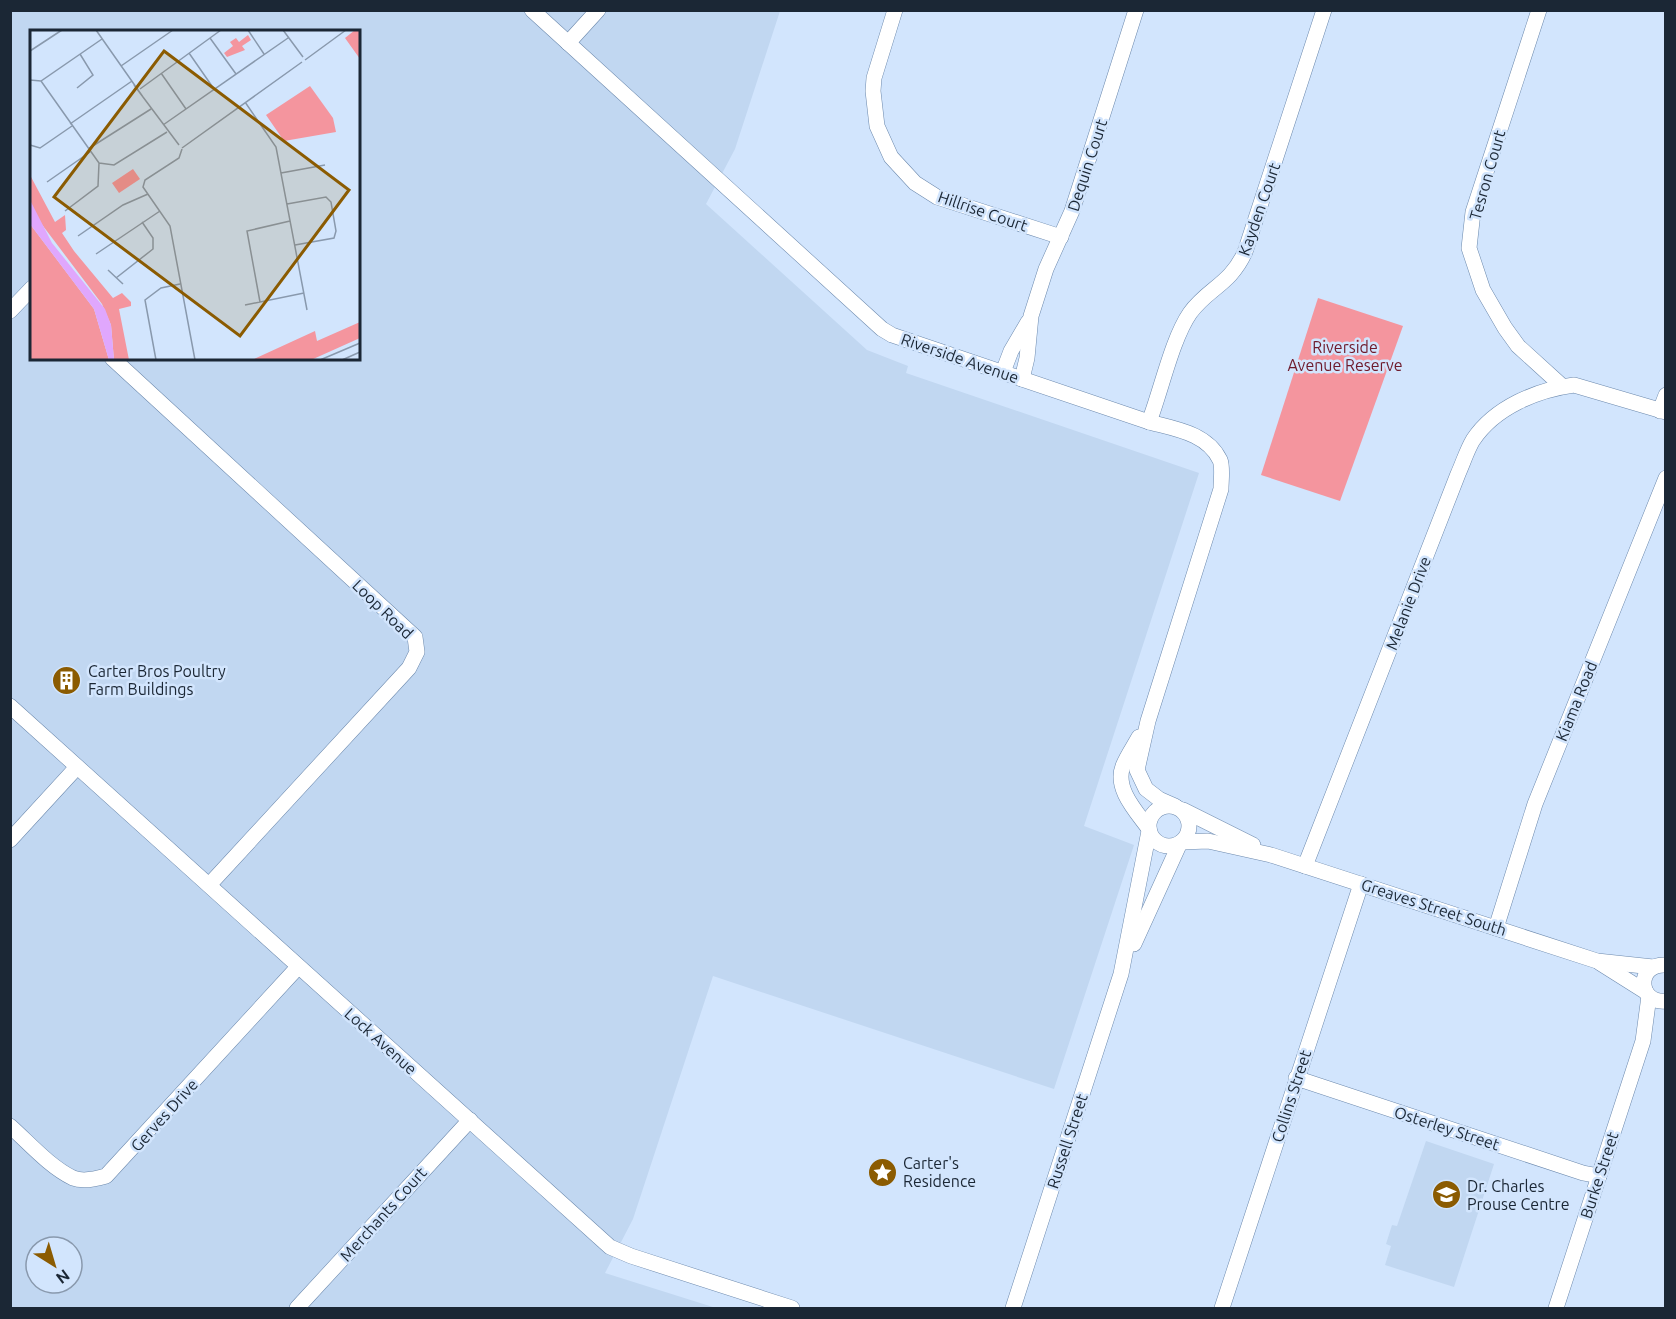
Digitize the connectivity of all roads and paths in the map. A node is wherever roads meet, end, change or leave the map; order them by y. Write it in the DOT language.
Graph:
graph roads {
  1 [pos="532,10"];
  2 [pos="598,10"];
  3 [pos="895,10"];
  4 [pos="1136,10"];
  5 [pos="1324,10"];
  6 [pos="1539,10"];
  7 [pos="568,43"];
  8 [pos="1061,237"];
  9 [pos="30,290"];
  10 [pos="10,311"];
  11 [pos="1031,316"];
  12 [pos="114,360"];
  13 [pos="1003,372"];
  14 [pos="1022,379"];
  15 [pos="1562,386"];
  16 [pos="1665,394"];
  17 [pos="1663,412"];
  18 [pos="1149,422"];
  19 [pos="1665,478"];
  20 [pos="10,706"];
  21 [pos="1148,721"];
  22 [pos="77,767"];
  23 [pos="1179,808"];
  24 [pos="1149,830"];
  25 [pos="10,840"];
  26 [pos="1181,842"];
  27 [pos="1271,855"];
  28 [pos="1305,866"];
  29 [pos="210,884"];
  30 [pos="1361,884"];
  31 [pos="1496,928"];
  32 [pos="1598,961"];
  33 [pos="1659,966"];
  34 [pos="298,967"];
  35 [pos="1121,974"];
  36 [pos="1647,994"];
  37 [pos="1665,1001"];
  38 [pos="1643,1041"];
  39 [pos="1296,1078"];
  40 [pos="470,1120"];
  41 [pos="10,1126"];
  42 [pos="1599,1176"];
  43 [pos="297,1308"];
  44 [pos="792,1308"];
  45 [pos="1013,1308"];
  46 [pos="1222,1308"];
  47 [pos="1556,1308"];
  1 -- 7 [label="street, Riverside Avenue"];
  2 -- 7 [label="street"];
  3 -- 8 [label="street, Hillrise Court"];
  4 -- 8 [label="street, Dequin Court"];
  5 -- 18 [label="street, Kayden Court"];
  6 -- 15 [label="street, Tesron Court"];
  7 -- 13 [label="street, Riverside Avenue"];
  8 -- 11 [label="street, Dequin Court"];
  9 -- 10 [label="street"];
  11 -- 13 [label="street, Dequin Court"];
  11 -- 14 [label="street, Dequin Court"];
  12 -- 29 [label="street, Loop Road"];
  13 -- 14 [label="street, Riverside Avenue"];
  14 -- 18 [label="street, Riverside Avenue"];
  15 -- 17 [label="street"];
  15 -- 28 [label="street, Melanie Drive"];
  16 -- 17 [label="street"];
  18 -- 21 [label="street, Riverside Avenue"];
  19 -- 31 [label="street, Kiama Road"];
  20 -- 22 [label="street, Lock Avenue"];
  21 -- 23 [label="street, Riverside Avenue"];
  21 -- 24 [label="street, Riverside Avenue"];
  22 -- 25 [label="street"];
  22 -- 29 [label="street, Lock Avenue"];
  23 -- 24 [label="street"];
  23 -- 26 [label="street"];
  23 -- 27 [label="street, Greaves Street South"];
  24 -- 26 [label="street"];
  24 -- 35 [label="street, Russell Street"];
  26 -- 27 [label="street, Greaves Street South"];
  26 -- 35 [label="street, Russell Street"];
  27 -- 28 [label="street, Greaves Street South"];
  28 -- 30 [label="street, Greaves Street South"];
  29 -- 34 [label="street, Lock Avenue"];
  30 -- 31 [label="street, Greaves Street South"];
  30 -- 39 [label="street, Collins Street"];
  31 -- 32 [label="street, Greaves Street South"];
  32 -- 33 [label="street, Greaves Street South"];
  32 -- 36 [label="street, Greaves Street South"];
  33 -- 36 [label="street, Burke Street"];
  34 -- 40 [label="street, Lock Avenue"];
  34 -- 41 [label="street, Gerves Drive"];
  35 -- 45 [label="street, Russell Street"];
  36 -- 37 [label="street, Greaves Street South"];
  36 -- 38 [label="street, Burke Street"];
  37 -- 38 [label="street, Burke Street"];
  38 -- 42 [label="street, Burke Street"];
  39 -- 42 [label="street, Osterley Street"];
  39 -- 46 [label="street, Collins Street"];
  40 -- 43 [label="street, Merchants Court"];
  40 -- 44 [label="street, Lock Avenue"];
  42 -- 47 [label="street, Burke Street"];
}
